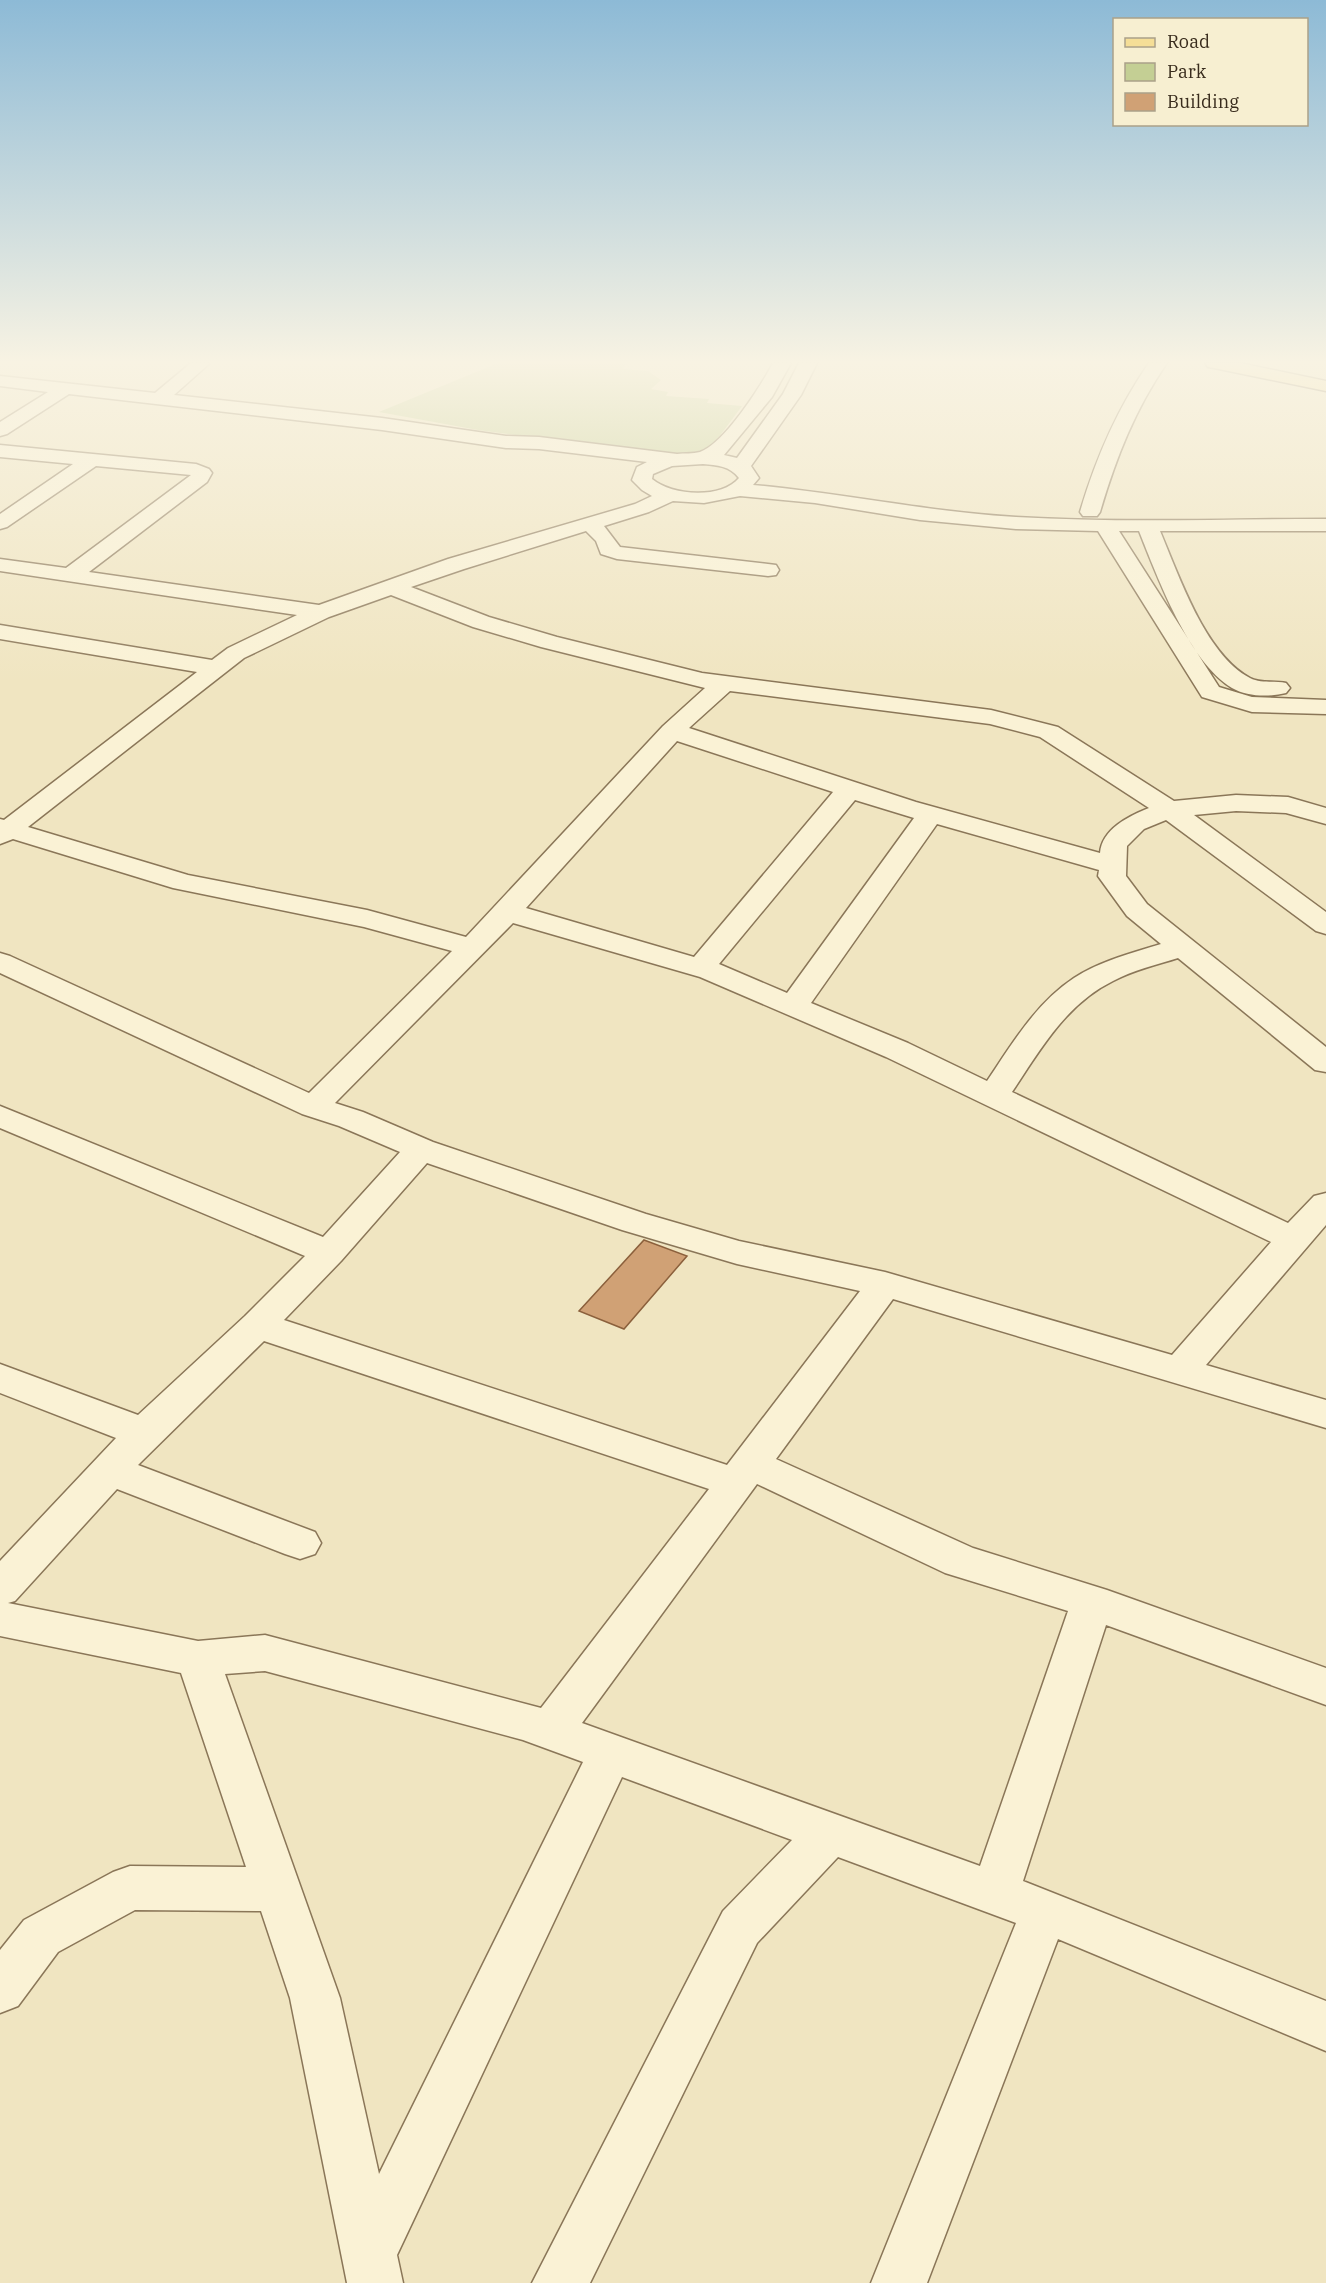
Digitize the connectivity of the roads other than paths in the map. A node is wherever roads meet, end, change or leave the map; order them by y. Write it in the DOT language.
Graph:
graph roads {
  1 [pos="78,470"];
  2 [pos="192,470"];
  3 [pos="635,470"];
  4 [pos="732,470"];
  5 [pos="744,470"];
  6 [pos="1105,470"];
  7 [pos="644,471"];
  8 [pos="742,477"];
  9 [pos="669,495"];
  10 [pos="1326,514"];
  11 [pos="1097,519"];
  12 [pos="0,523"];
  13 [pos="592,525"];
  14 [pos="1147,525"];
  15 [pos="1326,525"];
  16 [pos="0,565"];
  17 [pos="768,570"];
  18 [pos="71,575"];
  19 [pos="391,587"];
  20 [pos="321,612"];
  21 [pos="5,639"];
  22 [pos="215,668"];
  23 [pos="724,683"];
  24 [pos="1326,687"];
  25 [pos="1326,706"];
  26 [pos="672,731"];
  27 [pos="850,789"];
  28 [pos="1169,809"];
  29 [pos="931,814"];
  30 [pos="1326,816"];
  31 [pos="3,831"];
  32 [pos="1113,865"];
  33 [pos="507,912"];
  34 [pos="1326,925"];
  35 [pos="471,947"];
  36 [pos="1181,947"];
  37 [pos="0,963"];
  38 [pos="700,968"];
  39 [pos="793,1006"];
  40 [pos="1326,1063"];
  41 [pos="993,1096"];
  42 [pos="313,1107"];
  43 [pos="0,1116"];
  44 [pos="421,1149"];
  45 [pos="1326,1204"];
  46 [pos="1293,1239"];
  47 [pos="329,1253"];
  48 [pos="885,1284"];
  49 [pos="258,1325"];
  50 [pos="1180,1371"];
  51 [pos="0,1378"];
  52 [pos="1326,1414"];
  53 [pos="144,1433"];
  54 [pos="110,1470"];
  55 [pos="744,1474"];
  56 [pos="300,1543"];
  57 [pos="0,1588"];
  58 [pos="1092,1602"];
  59 [pos="0,1619"];
  60 [pos="198,1659"];
  61 [pos="1326,1687"];
  62 [pos="550,1731"];
  63 [pos="610,1752"];
  64 [pos="830,1833"];
  65 [pos="278,1889"];
  66 [pos="995,1893"];
  67 [pos="1045,1911"];
  68 [pos="0,1989"];
  69 [pos="1326,2026"];
  70 [pos="372,2268"];
  71 [pos="560,2283"];
  72 [pos="899,2283"];
  1 -- 12 [label="street"];
  2 -- 18 [label="street"];
  3 -- 7 [label="street"];
  4 -- 8 [label="street"];
  5 -- 8 [label="street"];
  6 -- 11 [label="street"];
  7 -- 9 [label="street"];
  8 -- 9 [label="street"];
  8 -- 11 [label="street"];
  9 -- 13 [label="street"];
  10 -- 11 [label="street"];
  11 -- 14 [label="street"];
  11 -- 25 [label="street"];
  13 -- 17 [label="street"];
  13 -- 19 [label="street"];
  14 -- 15 [label="street"];
  14 -- 24 [label="street"];
  16 -- 18 [label="street"];
  18 -- 20 [label="street"];
  19 -- 20 [label="street"];
  19 -- 23 [label="street"];
  20 -- 22 [label="street"];
  21 -- 22 [label="street"];
  22 -- 31 [label="street"];
  23 -- 26 [label="street"];
  23 -- 28 [label="street"];
  26 -- 27 [label="street"];
  26 -- 33 [label="street"];
  27 -- 29 [label="street"];
  27 -- 38 [label="street"];
  28 -- 30 [label="street"];
  28 -- 32 [label="street"];
  28 -- 34 [label="street"];
  29 -- 32 [label="street"];
  29 -- 39 [label="street"];
  31 -- 35 [label="street"];
  32 -- 36 [label="street"];
  33 -- 35 [label="street"];
  33 -- 38 [label="street"];
  35 -- 42 [label="street"];
  36 -- 40 [label="street"];
  36 -- 41 [label="street"];
  37 -- 42 [label="street"];
  38 -- 39 [label="street"];
  39 -- 41 [label="street"];
  41 -- 46 [label="street"];
  42 -- 44 [label="street"];
  43 -- 47 [label="street"];
  44 -- 47 [label="street"];
  44 -- 48 [label="street"];
  45 -- 46 [label="street"];
  46 -- 50 [label="street"];
  47 -- 49 [label="street"];
  48 -- 50 [label="street"];
  48 -- 55 [label="street"];
  49 -- 53 [label="street"];
  49 -- 55 [label="street"];
  50 -- 52 [label="street"];
  51 -- 53 [label="street"];
  53 -- 54 [label="street"];
  54 -- 56 [label="street"];
  54 -- 57 [label="street"];
  55 -- 58 [label="street"];
  55 -- 62 [label="street"];
  58 -- 61 [label="street"];
  58 -- 66 [label="street"];
  59 -- 60 [label="street"];
  60 -- 62 [label="street"];
  60 -- 65 [label="street"];
  62 -- 63 [label="street"];
  63 -- 64 [label="street"];
  63 -- 70 [label="street"];
  64 -- 66 [label="street"];
  64 -- 71 [label="street"];
  65 -- 68 [label="street"];
  65 -- 70 [label="street"];
  66 -- 67 [label="street"];
  67 -- 69 [label="street"];
  67 -- 72 [label="street"];
}
